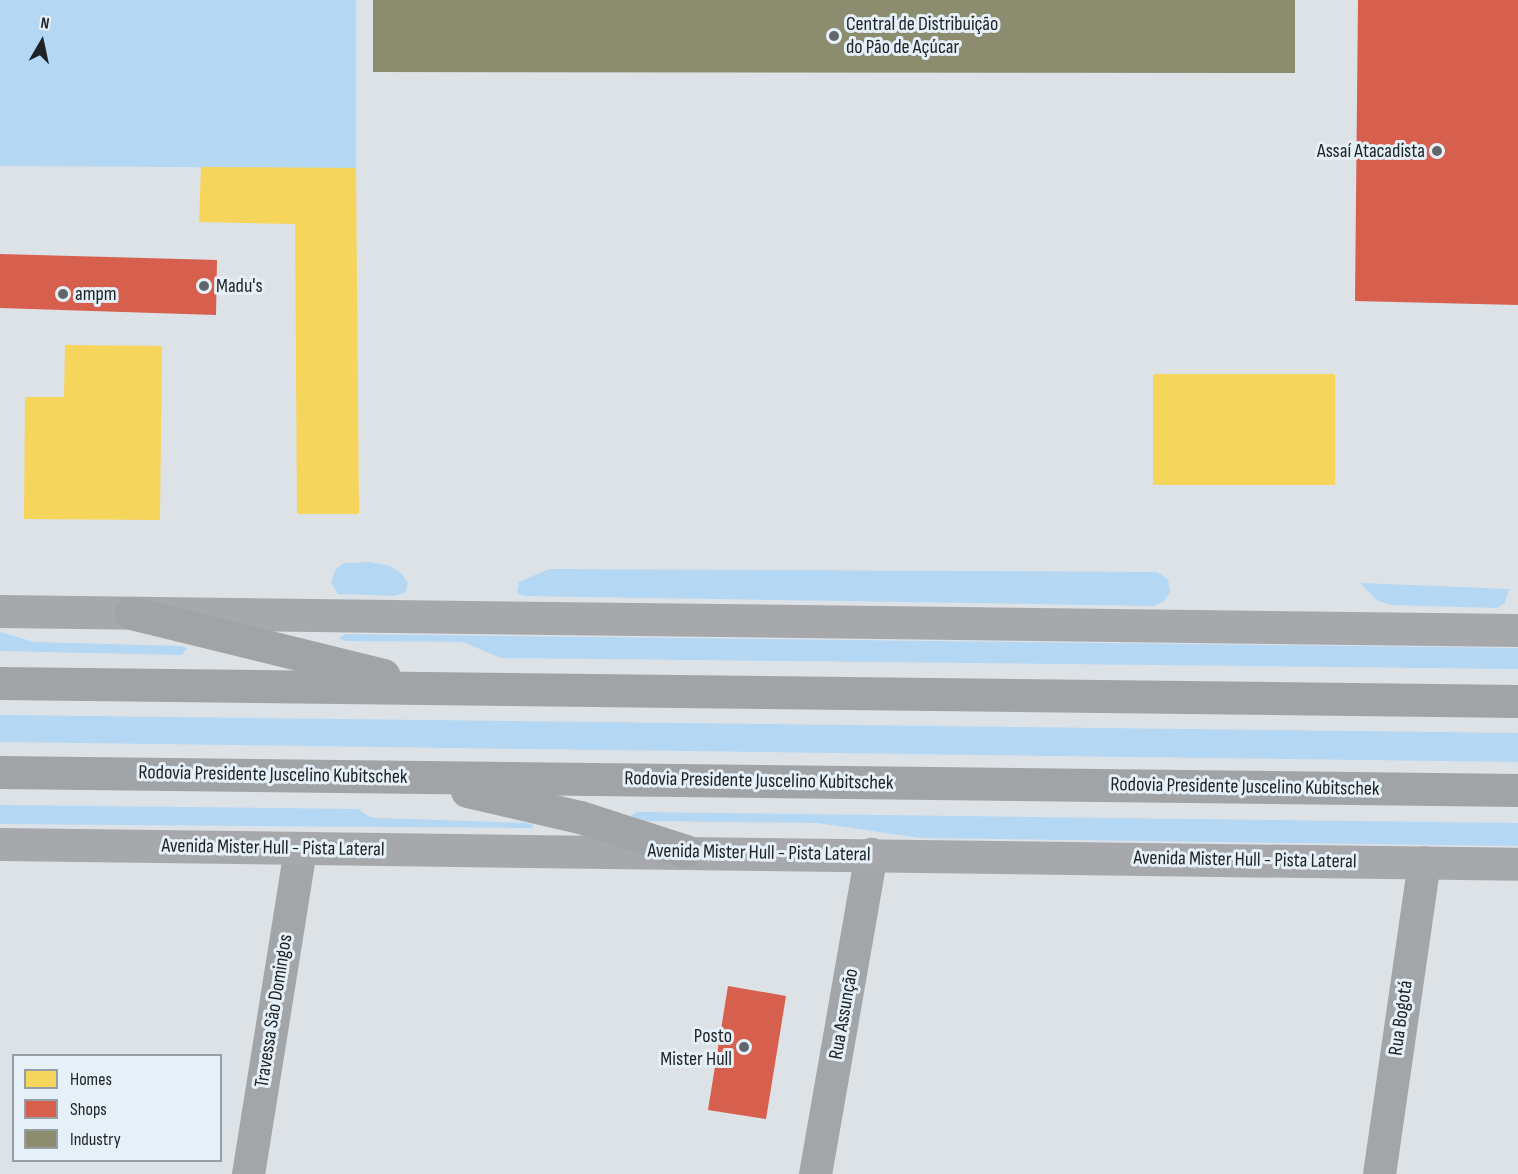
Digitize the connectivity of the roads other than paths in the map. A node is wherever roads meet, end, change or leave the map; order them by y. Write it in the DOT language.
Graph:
graph roads {
  1 [pos="0,611"];
  2 [pos="131,613"];
  3 [pos="1518,630"];
  4 [pos="0,683"];
  5 [pos="438,688"];
  6 [pos="1518,701"];
  7 [pos="0,772"];
  8 [pos="400,777"];
  9 [pos="1518,790"];
  10 [pos="0,844"];
  11 [pos="300,848"];
  12 [pos="686,851"];
  13 [pos="871,854"];
  14 [pos="1424,862"];
  15 [pos="1518,864"];
  16 [pos="248,1174"];
  17 [pos="815,1174"];
  18 [pos="1379,1174"];
  1 -- 2 [label="main road"];
  2 -- 3 [label="main road"];
  2 -- 5 [label="highway"];
  4 -- 5 [label="highway"];
  5 -- 6 [label="highway"];
  7 -- 8 [label="highway, Rodovia Presidente Juscelino Kubitschek"];
  8 -- 9 [label="highway, Rodovia Presidente Juscelino Kubitschek"];
  8 -- 12 [label="highway"];
  10 -- 11 [label="main road, Avenida Mister Hull - Pista Lateral"];
  11 -- 12 [label="main road, Avenida Mister Hull - Pista Lateral"];
  11 -- 16 [label="street, Travessa São Domingos"];
  12 -- 13 [label="main road, Avenida Mister Hull - Pista Lateral"];
  13 -- 14 [label="main road, Avenida Mister Hull - Pista Lateral"];
  13 -- 17 [label="street, Rua Assunção"];
  14 -- 15 [label="main road, Avenida Mister Hull - Pista Lateral"];
  14 -- 18 [label="street, Rua Bogotá"];
}
